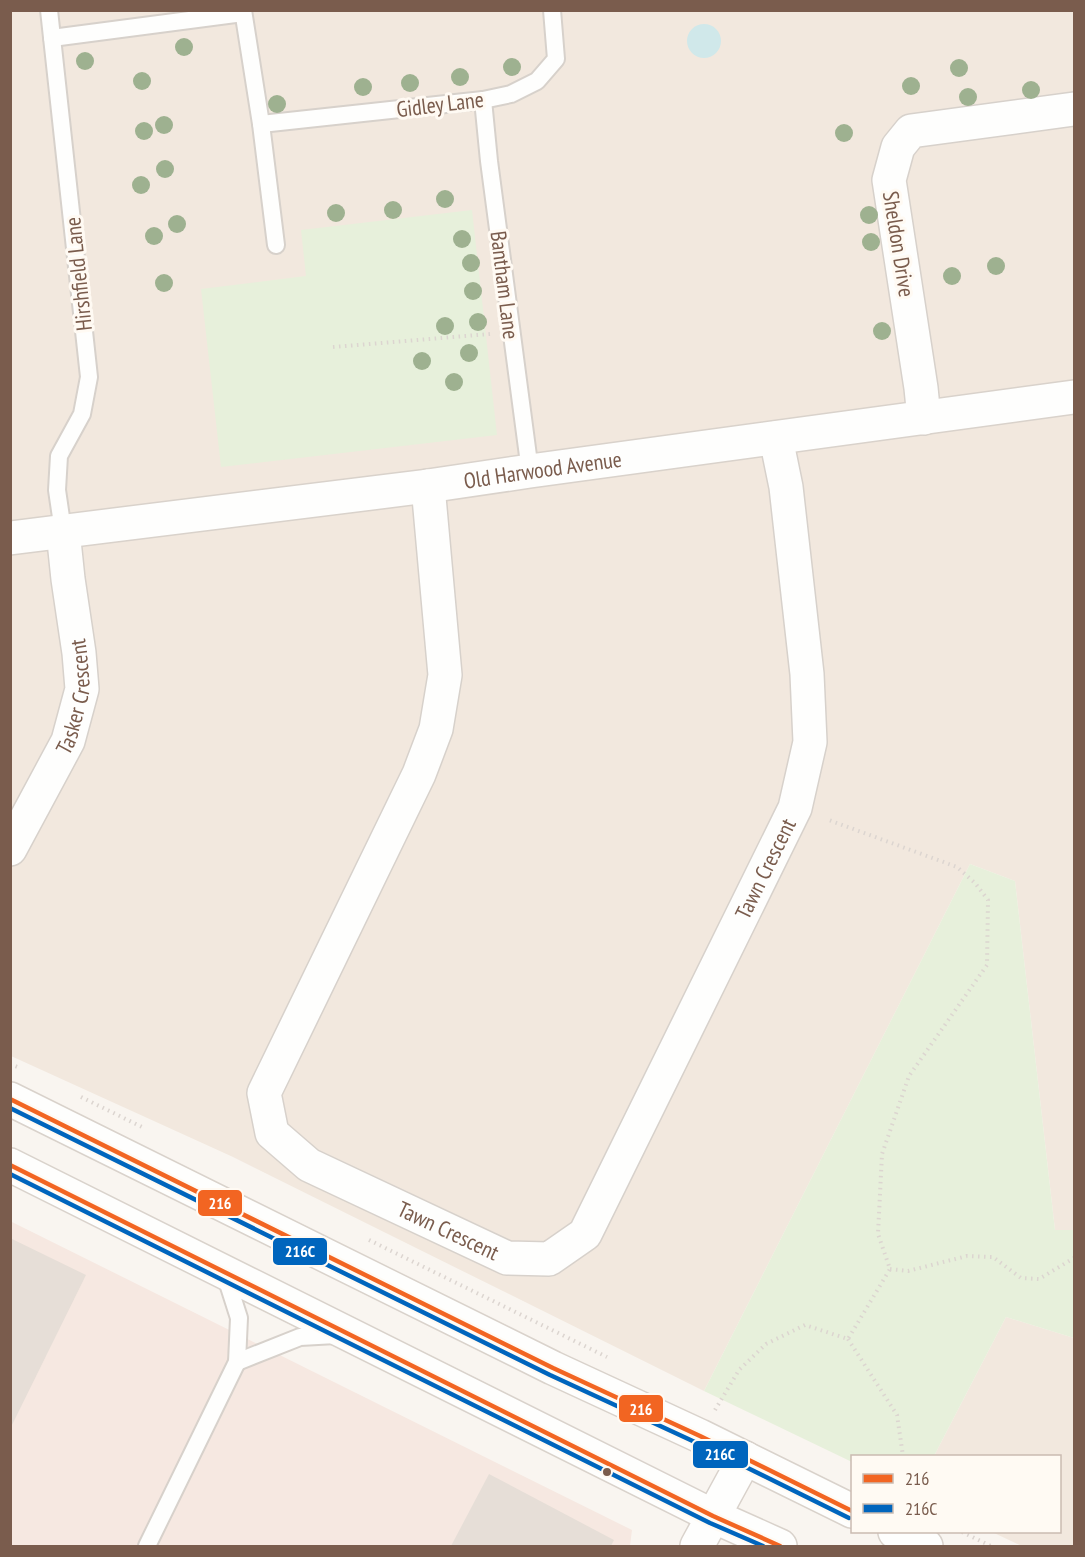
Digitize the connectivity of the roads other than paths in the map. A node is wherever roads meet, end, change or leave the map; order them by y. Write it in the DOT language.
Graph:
graph roads {
  1 [pos="49,10"];
  2 [pos="552,10"];
  3 [pos="243,12"];
  4 [pos="52,38"];
  5 [pos="483,100"];
  6 [pos="1074,109"];
  7 [pos="261,124"];
  8 [pos="276,245"];
  9 [pos="1074,397"];
  10 [pos="924,418"];
  11 [pos="776,438"];
  12 [pos="530,471"];
  13 [pos="428,486"];
  14 [pos="63,531"];
  15 [pos="10,538"];
  16 [pos="10,849"];
  17 [pos="16,1084"];
  18 [pos="10,1165"];
  19 [pos="224,1271"];
  20 [pos="351,1334"];
  21 [pos="237,1362"];
  22 [pos="745,1458"];
  23 [pos="851,1511"];
  24 [pos="713,1516"];
  25 [pos="897,1533"];
  26 [pos="147,1546"];
  27 [pos="697,1546"];
  28 [pos="780,1546"];
  29 [pos="926,1546"];
  1 -- 4 [label="lane, Hirshfield Lane"];
  2 -- 5 [label="lane, Gidley Lane"];
  3 -- 4 [label="lane"];
  3 -- 7 [label="lane"];
  4 -- 14 [label="lane, Hirshfield Lane"];
  5 -- 7 [label="lane, Gidley Lane"];
  5 -- 12 [label="lane, Bantham Lane"];
  6 -- 10 [label="street, Sheldon Drive"];
  7 -- 8 [label="lane"];
  9 -- 10 [label="street, Old Harwood Avenue"];
  10 -- 11 [label="street, Old Harwood Avenue"];
  11 -- 12 [label="street, Old Harwood Avenue"];
  11 -- 13 [label="street, Tawn Crescent"];
  12 -- 13 [label="street, Old Harwood Avenue"];
  13 -- 14 [label="street, Old Harwood Avenue"];
  14 -- 15 [label="street, Old Harwood Avenue"];
  14 -- 16 [label="street, Tasker Crescent"];
  17 -- 22 [label="street"];
  18 -- 19 [label="street"];
  19 -- 20 [label="street"];
  19 -- 21 [label="lane"];
  20 -- 21 [label="lane"];
  20 -- 24 [label="street"];
  21 -- 26 [label="lane"];
  22 -- 23 [label="street"];
  22 -- 24 [label="street"];
  24 -- 27 [label="street"];
  24 -- 28 [label="street"];
  25 -- 29 [label="street"];
}
